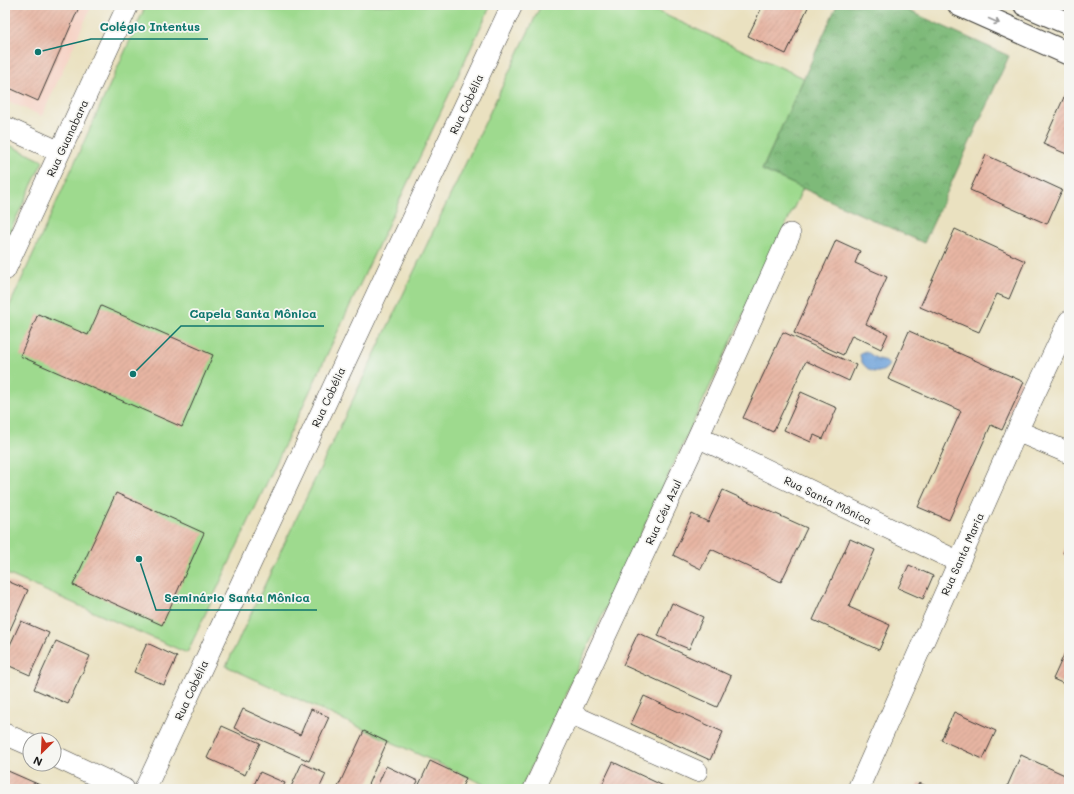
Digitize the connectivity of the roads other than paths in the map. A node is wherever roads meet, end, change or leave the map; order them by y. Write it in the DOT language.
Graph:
graph roads {
  1 [pos="128,5"];
  2 [pos="512,5"];
  3 [pos="959,5"];
  4 [pos="1025,5"];
  5 [pos="1069,24"];
  6 [pos="1069,54"];
  7 [pos="5,127"];
  8 [pos="60,152"];
  9 [pos="790,234"];
  10 [pos="5,270"];
  11 [pos="1069,321"];
  12 [pos="1017,431"];
  13 [pos="698,437"];
  14 [pos="1069,453"];
  15 [pos="959,562"];
  16 [pos="570,714"];
  17 [pos="5,734"];
  18 [pos="22,741"];
  19 [pos="62,760"];
  20 [pos="697,771"];
  21 [pos="124,789"];
  22 [pos="145,789"];
  23 [pos="534,789"];
  24 [pos="858,789"];
  1 -- 8 [label="street, Rua Guanabara"];
  2 -- 22 [label="street, Rua Cobélia"];
  3 -- 6 [label="street, one-way"];
  4 -- 5 [label="street"];
  7 -- 8 [label="street"];
  8 -- 10 [label="street, Rua Guanabara"];
  9 -- 13 [label="street, Rua Céu Azul"];
  11 -- 12 [label="street, Rua Santa Maria"];
  12 -- 14 [label="street"];
  12 -- 15 [label="street, Rua Santa Maria"];
  13 -- 15 [label="street, Rua Santa Mônica"];
  13 -- 16 [label="street, Rua Céu Azul"];
  15 -- 24 [label="street, Rua Santa Maria"];
  16 -- 20 [label="street"];
  16 -- 23 [label="street, Rua Céu Azul"];
  17 -- 18 [label="street"];
  19 -- 21 [label="street"];
}
